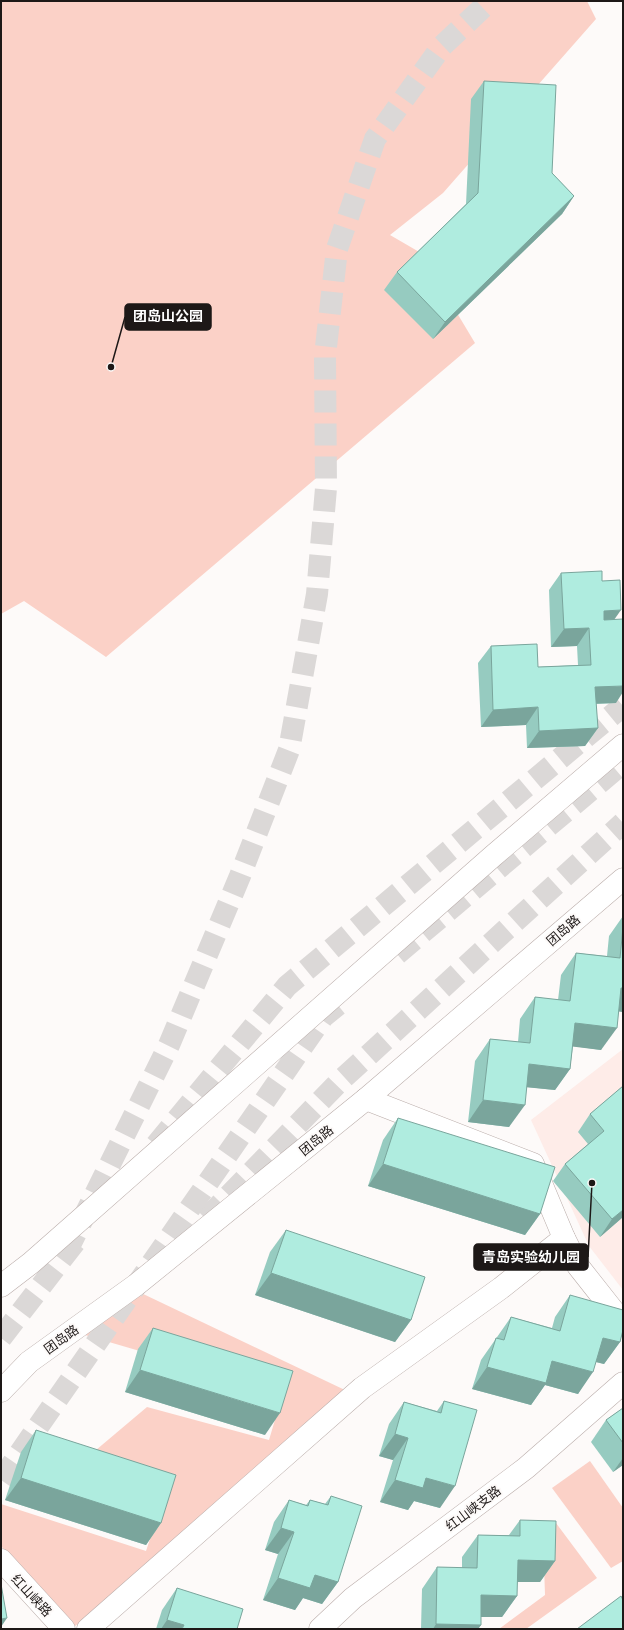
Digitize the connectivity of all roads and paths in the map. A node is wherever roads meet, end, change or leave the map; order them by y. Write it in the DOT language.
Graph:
graph roads {
  1 [pos="623,745"];
  2 [pos="623,879"];
  3 [pos="366,1099"];
  4 [pos="564,1238"];
  5 [pos="1,1286"];
  6 [pos="623,1324"];
  7 [pos="623,1383"];
  8 [pos="1,1391"];
  9 [pos="1,1560"];
  10 [pos="64,1629"];
  11 [pos="88,1629"];
  12 [pos="320,1629"];
  1 -- 5 [label="street"];
  2 -- 3 [label="street, 团岛路"];
  3 -- 4 [label="street"];
  3 -- 8 [label="street, 团岛路"];
  4 -- 6 [label="street"];
  4 -- 11 [label="street"];
  7 -- 12 [label="street, 红山峡支路"];
  9 -- 10 [label="street, 红山峡路"];
}
